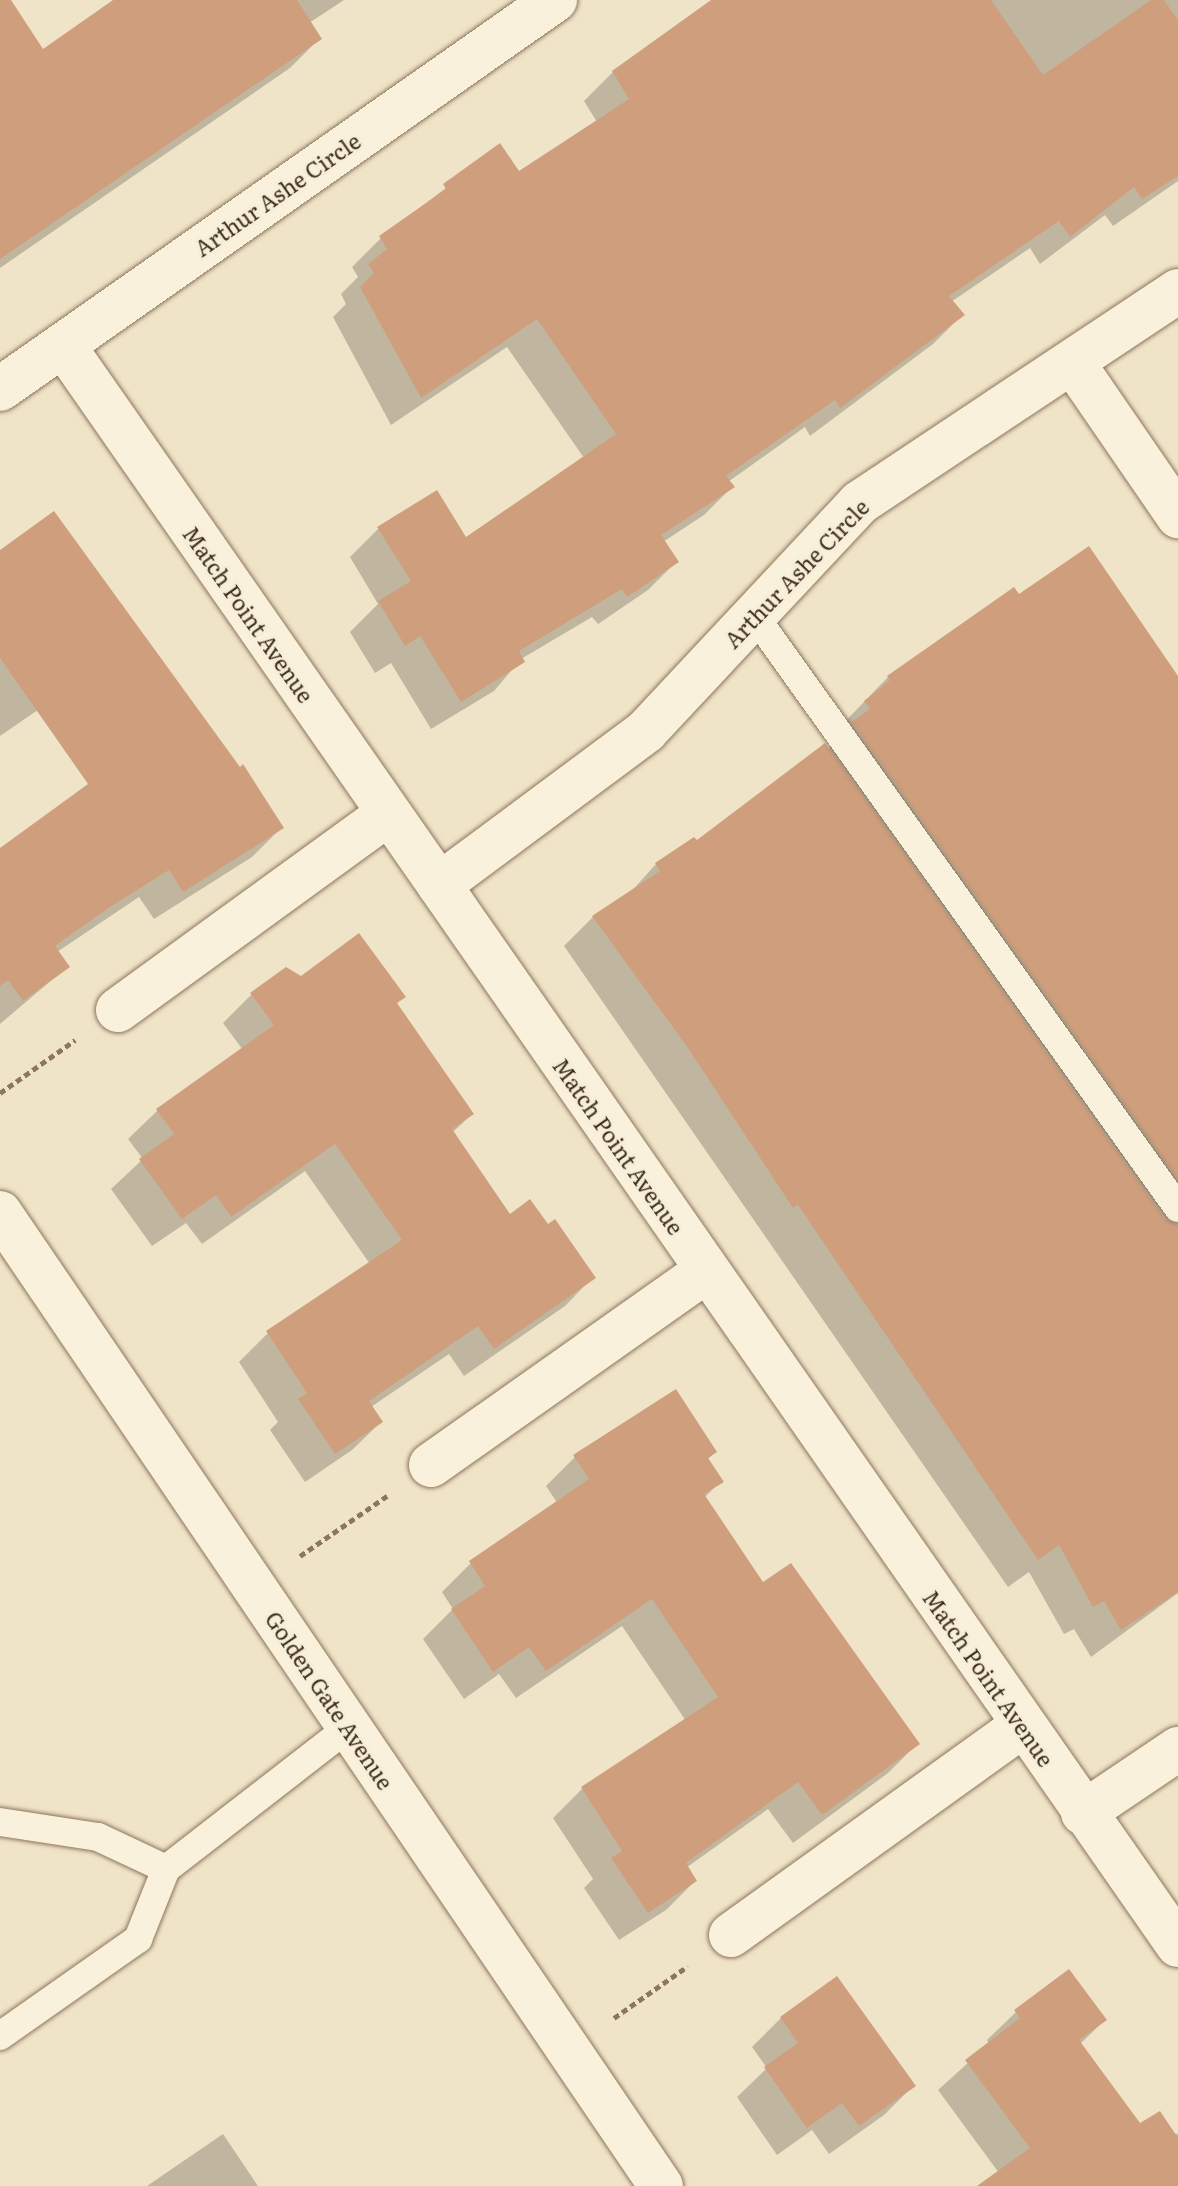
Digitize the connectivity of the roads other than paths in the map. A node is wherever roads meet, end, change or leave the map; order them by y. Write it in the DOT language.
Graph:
graph roads {
  1 [pos="555,0"];
  2 [pos="1178,291"];
  3 [pos="63,345"];
  4 [pos="1073,363"];
  5 [pos="0,389"];
  6 [pos="1178,516"];
  7 [pos="754,615"];
  8 [pos="388,814"];
  9 [pos="439,885"];
  10 [pos="118,1010"];
  11 [pos="1178,1208"];
  12 [pos="0,1213"];
  13 [pos="706,1271"];
  14 [pos="431,1465"];
  15 [pos="1022,1726"];
  16 [pos="349,1727"];
  17 [pos="1178,1749"];
  18 [pos="1083,1813"];
  19 [pos="0,1822"];
  20 [pos="166,1869"];
  21 [pos="731,1935"];
  22 [pos="1178,1945"];
  23 [pos="0,2036"];
  24 [pos="661,2186"];
  1 -- 3 [label="street, Arthur Ashe Circle"];
  2 -- 4 [label="street, Arthur Ashe Circle"];
  3 -- 5 [label="street, Arthur Ashe Circle"];
  3 -- 8 [label="street, Match Point Avenue"];
  4 -- 6 [label="street"];
  4 -- 7 [label="street, Arthur Ashe Circle"];
  7 -- 9 [label="street, Arthur Ashe Circle"];
  7 -- 11 [label="lane"];
  8 -- 9 [label="street, Match Point Avenue"];
  8 -- 10 [label="street"];
  9 -- 13 [label="street, Match Point Avenue"];
  12 -- 16 [label="street, Golden Gate Avenue"];
  13 -- 14 [label="street"];
  13 -- 15 [label="street, Match Point Avenue"];
  15 -- 18 [label="street, Match Point Avenue"];
  15 -- 21 [label="street"];
  16 -- 20 [label="lane"];
  16 -- 24 [label="street, Golden Gate Avenue"];
  17 -- 18 [label="street"];
  18 -- 22 [label="street, Match Point Avenue"];
  19 -- 20 [label="lane"];
  20 -- 23 [label="lane"];
}
